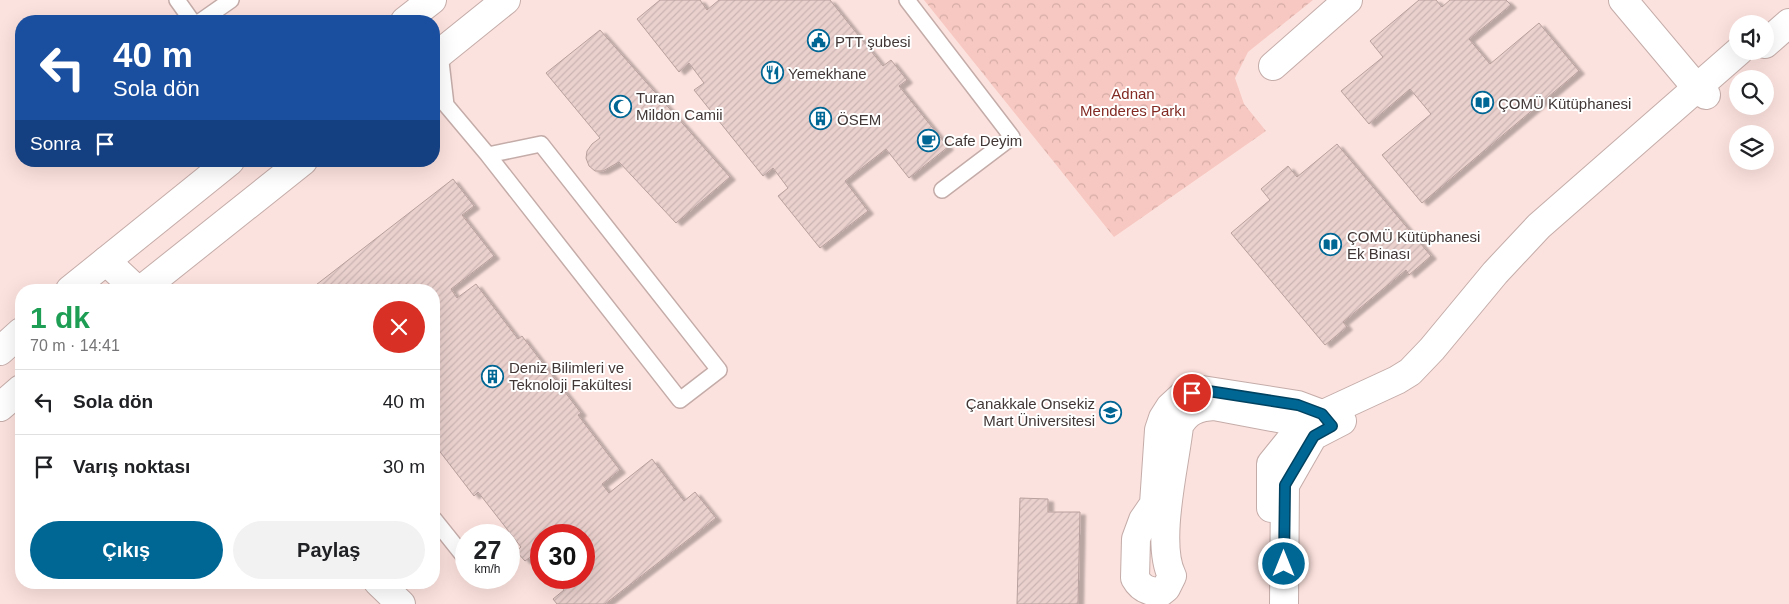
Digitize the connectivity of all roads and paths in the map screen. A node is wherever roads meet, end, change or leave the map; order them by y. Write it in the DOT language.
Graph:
graph roads {
  1 [pos="177,0"];
  2 [pos="231,0"];
  3 [pos="432,0"];
  4 [pos="506,0"];
  5 [pos="907,0"];
  6 [pos="1348,0"];
  7 [pos="1623,0"];
  8 [pos="1789,9"];
  9 [pos="188,15"];
  10 [pos="210,15"];
  11 [pos="413,15"];
  12 [pos="1774,22"];
  13 [pos="1789,23"];
  14 [pos="1774,36"];
  15 [pos="440,53"];
  16 [pos="1730,60"];
  17 [pos="1744,60"];
  18 [pos="1272,66"];
  19 [pos="1701,91"];
  20 [pos="440,104"];
  21 [pos="488,155"];
  22 [pos="223,167"];
  23 [pos="295,167"];
  24 [pos="942,190"];
  25 [pos="106,261"];
  26 [pos="77,284"];
  27 [pos="131,284"];
  28 [pos="149,284"];
  29 [pos="15,337"];
  30 [pos="0,351"];
  31 [pos="15,393"];
  32 [pos="0,407"];
  33 [pos="1318,425"];
  34 [pos="440,526"];
  35 [pos="455,545"];
  36 [pos="370,589"];
  37 [pos="385,589"];
  38 [pos="385,604"];
  39 [pos="400,604"];
  40 [pos="1272,604"];
  41 [pos="1284,604"];
  1 -- 9 [label="lane"];
  2 -- 10 [label="lane"];
  3 -- 11 [label="street"];
  4 -- 15 [label="street"];
  5 -- 24 [label="lane"];
  6 -- 18 [label="street"];
  7 -- 19 [label="street"];
  8 -- 12 [label="street"];
  13 -- 14 [label="street"];
  16 -- 19 [label="street"];
  17 -- 19 [label="street"];
  19 -- 33 [label="street"];
  20 -- 21 [label="lane"];
  21 -- 21 [label="lane"];
  22 -- 25 [label="street"];
  23 -- 28 [label="street"];
  25 -- 26 [label="street"];
  25 -- 27 [label="street"];
  29 -- 30 [label="street"];
  31 -- 32 [label="street"];
  33 -- 33 [label="street"];
  33 -- 40 [label="street"];
  33 -- 41 [label="street"];
  34 -- 35 [label="lane"];
  36 -- 38 [label="street"];
  37 -- 39 [label="street"];
}
